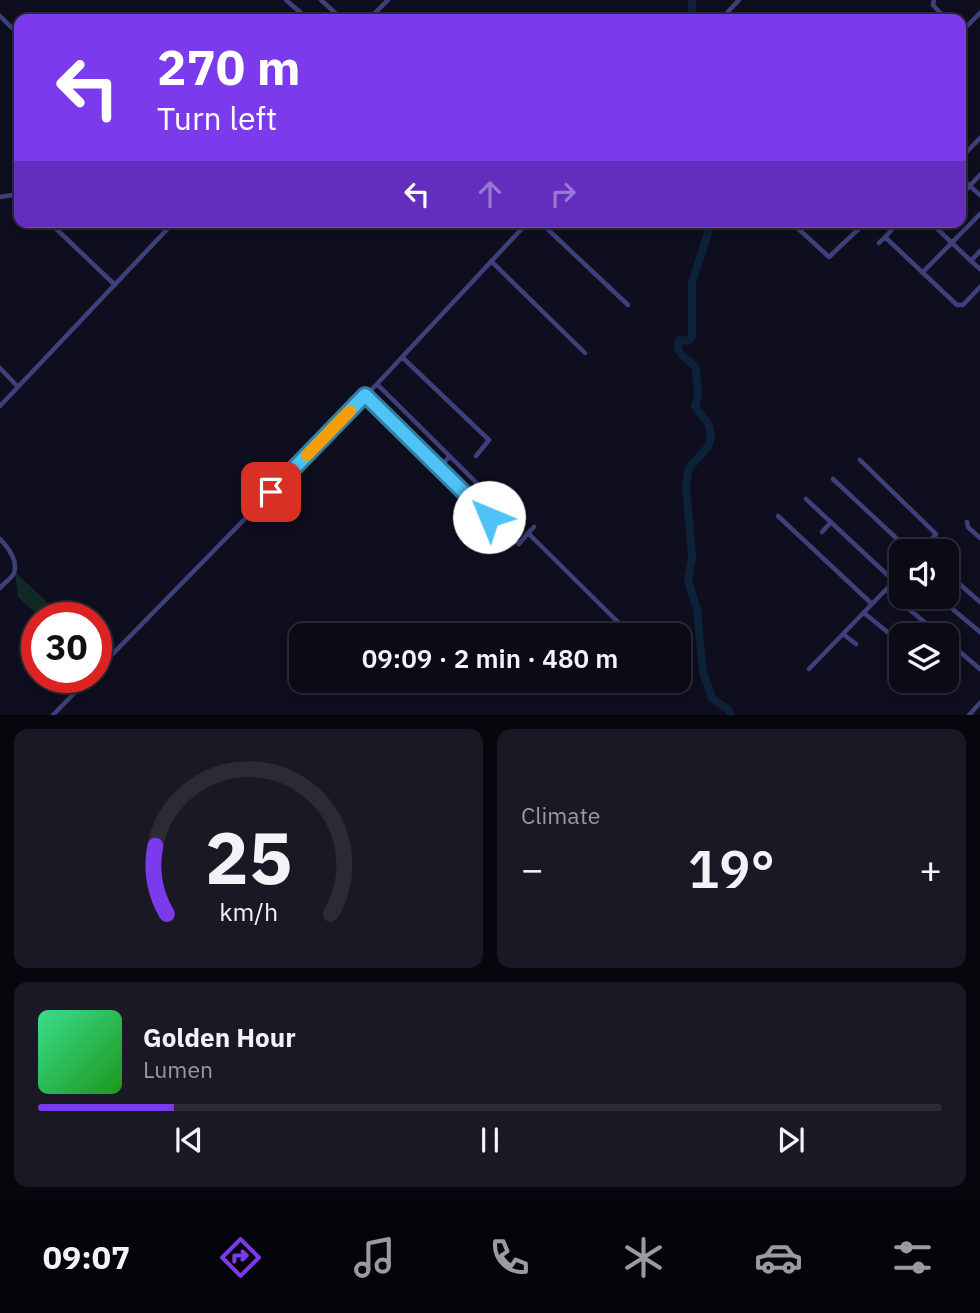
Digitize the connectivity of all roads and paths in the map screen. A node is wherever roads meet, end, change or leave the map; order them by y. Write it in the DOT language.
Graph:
graph roads {
  1 [pos="286,0"];
  2 [pos="321,0"];
  3 [pos="388,0"];
  4 [pos="739,0"];
  5 [pos="980,13"];
  6 [pos="302,14"];
  7 [pos="336,14"];
  8 [pos="374,14"];
  9 [pos="726,14"];
  10 [pos="0,16"];
  11 [pos="966,27"];
  12 [pos="14,30"];
  13 [pos="980,138"];
  14 [pos="967,152"];
  15 [pos="980,175"];
  16 [pos="966,182"];
  17 [pos="970,186"];
  18 [pos="966,190"];
  19 [pos="980,195"];
  20 [pos="980,214"];
  21 [pos="55,228"];
  22 [pos="168,228"];
  23 [pos="522,228"];
  24 [pos="546,228"];
  25 [pos="798,228"];
  26 [pos="860,228"];
  27 [pos="893,228"];
  28 [pos="937,228"];
  29 [pos="885,237"];
  30 [pos="879,243"];
  31 [pos="952,243"];
  32 [pos="980,251"];
  33 [pos="491,261"];
  34 [pos="971,261"];
  35 [pos="980,269"];
  36 [pos="923,272"];
  37 [pos="115,285"];
  38 [pos="980,287"];
  39 [pos="628,305"];
  40 [pos="585,353"];
  41 [pos="402,357"];
  42 [pos="0,368"];
  43 [pos="377,384"];
  44 [pos="18,387"];
  45 [pos="365,395"];
  46 [pos="0,406"];
  47 [pos="476,456"];
  48 [pos="449,457"];
  49 [pos="860,460"];
  50 [pos="439,468"];
  51 [pos="833,479"];
  52 [pos="806,499"];
  53 [pos="504,510"];
  54 [pos="778,516"];
  55 [pos="831,522"];
  56 [pos="967,522"];
  57 [pos="534,527"];
  58 [pos="822,532"];
  59 [pos="528,533"];
  60 [pos="980,538"];
  61 [pos="0,539"];
  62 [pos="897,539"];
  63 [pos="932,539"];
  64 [pos="889,576"];
  65 [pos="959,584"];
  66 [pos="889,587"];
  67 [pos="0,588"];
  68 [pos="886,590"];
  69 [pos="980,602"];
  70 [pos="872,604"];
  71 [pos="953,609"];
  72 [pos="864,613"];
  73 [pos="619,623"];
  74 [pos="926,623"];
  75 [pos="980,632"];
  76 [pos="889,633"];
  77 [pos="843,635"];
  78 [pos="856,644"];
  79 [pos="959,651"];
  80 [pos="112,654"];
  81 [pos="809,669"];
  82 [pos="980,669"];
  83 [pos="74,693"];
  84 [pos="979,707"];
  85 [pos="53,715"];
  86 [pos="969,715"];
  1 -- 6 [label="street"];
  2 -- 7 [label="street"];
  3 -- 8 [label="street"];
  4 -- 9 [label="street"];
  5 -- 11 [label="street"];
  10 -- 12 [label="street"];
  13 -- 14 [label="street"];
  15 -- 17 [label="street"];
  16 -- 17 [label="street"];
  17 -- 18 [label="street"];
  17 -- 19 [label="street"];
  20 -- 31 [label="street"];
  21 -- 37 [label="street"];
  22 -- 37 [label="street"];
  23 -- 33 [label="street"];
  24 -- 39 [label="street"];
  25 -- 26 [label="street"];
  27 -- 29 [label="street"];
  28 -- 31 [label="street"];
  29 -- 30 [label="street"];
  29 -- 36 [label="street"];
  31 -- 34 [label="street"];
  31 -- 36 [label="street"];
  32 -- 34 [label="street"];
  33 -- 40 [label="street"];
  33 -- 41 [label="street"];
  34 -- 35 [label="street"];
  36 -- 38 [label="street"];
  37 -- 44 [label="street"];
  41 -- 43 [label="street"];
  41 -- 47 [label="street"];
  42 -- 44 [label="street"];
  43 -- 45 [label="street"];
  43 -- 48 [label="street"];
  44 -- 46 [label="street"];
  45 -- 50 [label="street"];
  45 -- 80 [label="street"];
  48 -- 50 [label="street"];
  48 -- 53 [label="street"];
  49 -- 63 [label="street"];
  50 -- 59 [label="street"];
  51 -- 62 [label="street"];
  52 -- 55 [label="street"];
  54 -- 70 [label="street"];
  55 -- 58 [label="street"];
  55 -- 64 [label="street"];
  56 -- 60 [label="street"];
  57 -- 59 [label="street"];
  59 -- 73 [label="street"];
  61 -- 67 [label="street"];
  65 -- 69 [label="street"];
  66 -- 68 [label="street"];
  68 -- 70 [label="street"];
  68 -- 74 [label="street"];
  70 -- 72 [label="street"];
  71 -- 75 [label="street"];
  72 -- 76 [label="street"];
  72 -- 77 [label="street"];
  77 -- 78 [label="street"];
  77 -- 81 [label="street"];
  79 -- 82 [label="street"];
  83 -- 85 [label="street"];
  84 -- 86 [label="street"];
}
